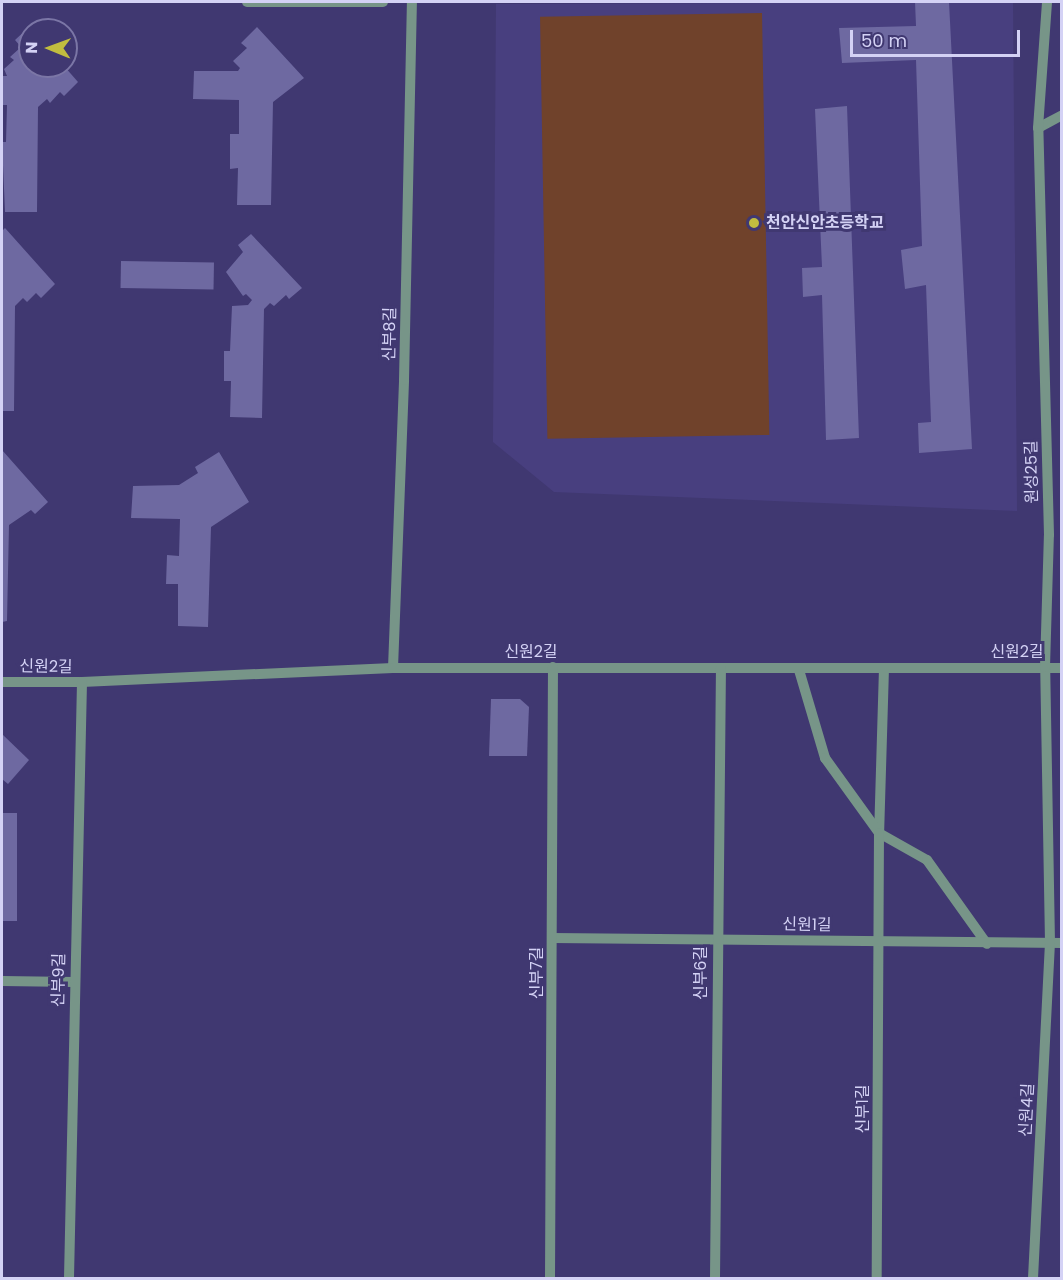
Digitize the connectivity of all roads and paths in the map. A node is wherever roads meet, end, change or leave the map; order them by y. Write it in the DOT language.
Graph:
graph roads {
  1 [pos="247,2"];
  2 [pos="383,2"];
  3 [pos="412,2"];
  4 [pos="1047,2"];
  5 [pos="1062,115"];
  6 [pos="1038,128"];
  7 [pos="1049,534"];
  8 [pos="1062,534"];
  9 [pos="553,667"];
  10 [pos="1045,667"];
  11 [pos="393,668"];
  12 [pos="721,668"];
  13 [pos="884,668"];
  14 [pos="1062,668"];
  15 [pos="799,670"];
  16 [pos="2,682"];
  17 [pos="82,682"];
  18 [pos="879,833"];
  19 [pos="552,938"];
  20 [pos="717,939"];
  21 [pos="880,941"];
  22 [pos="1056,943"];
  23 [pos="987,944"];
  24 [pos="2,981"];
  25 [pos="74,982"];
  26 [pos="69,1278"];
  27 [pos="550,1278"];
  28 [pos="716,1278"];
  29 [pos="877,1278"];
  30 [pos="1033,1278"];
  1 -- 2 [label="street"];
  3 -- 11 [label="street, 신부8길"];
  4 -- 6 [label="street, 원성25길"];
  5 -- 6 [label="street"];
  6 -- 7 [label="street, 원성25길"];
  7 -- 8 [label="street"];
  7 -- 10 [label="street, 원성25길"];
  9 -- 11 [label="street, 신원2길"];
  9 -- 12 [label="street, 신원2길"];
  9 -- 19 [label="street, 신부7길"];
  10 -- 13 [label="street, 신원2길"];
  10 -- 14 [label="street, 신원2길"];
  10 -- 22 [label="street, 원성25길"];
  11 -- 17 [label="street, 신원2길"];
  12 -- 15 [label="street, 신원2길"];
  12 -- 20 [label="street, 신부6길"];
  13 -- 15 [label="street, 신원2길"];
  13 -- 18 [label="street"];
  15 -- 18 [label="street"];
  16 -- 17 [label="street, 신원2길"];
  17 -- 25 [label="street, 신부9길"];
  18 -- 21 [label="street, 신부1길"];
  18 -- 23 [label="street"];
  19 -- 20 [label="street, 신원1길"];
  19 -- 27 [label="street, 신부7길"];
  20 -- 21 [label="street, 신원1길"];
  20 -- 28 [label="street, 신부6길"];
  21 -- 23 [label="street, 신원1길"];
  21 -- 29 [label="street, 신부1길"];
  22 -- 23 [label="street, 신원1길"];
  22 -- 30 [label="street, 신원4길"];
  24 -- 25 [label="street"];
  25 -- 26 [label="street, 신부9길"];
}
